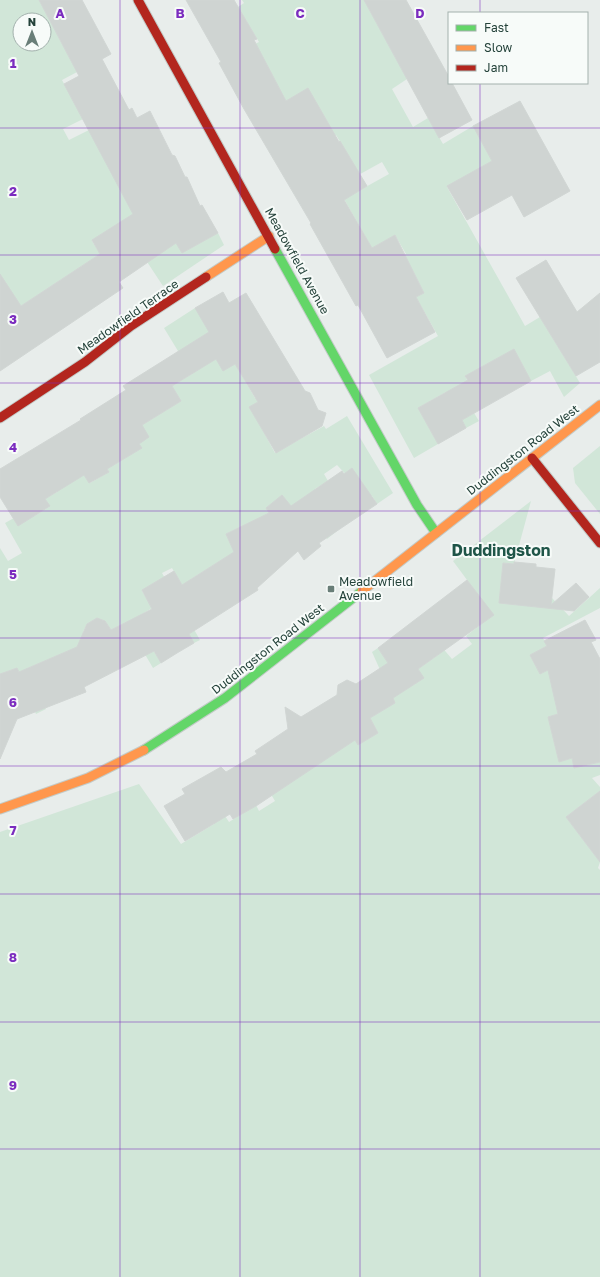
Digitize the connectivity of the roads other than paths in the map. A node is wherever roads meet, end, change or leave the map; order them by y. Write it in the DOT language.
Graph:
graph roads {
  1 [pos="138,0"];
  2 [pos="270,236"];
  3 [pos="600,405"];
  4 [pos="0,418"];
  5 [pos="532,458"];
  6 [pos="436,533"];
  7 [pos="600,543"];
  8 [pos="0,809"];
  1 -- 2 [label="street, Meadowfield Avenue"];
  2 -- 4 [label="street, Meadowfield Terrace"];
  2 -- 6 [label="street, Meadowfield Avenue"];
  3 -- 5 [label="street, Duddingston Road West"];
  5 -- 6 [label="street, Duddingston Road West"];
  5 -- 7 [label="street"];
  6 -- 8 [label="street, Duddingston Road West"];
}
